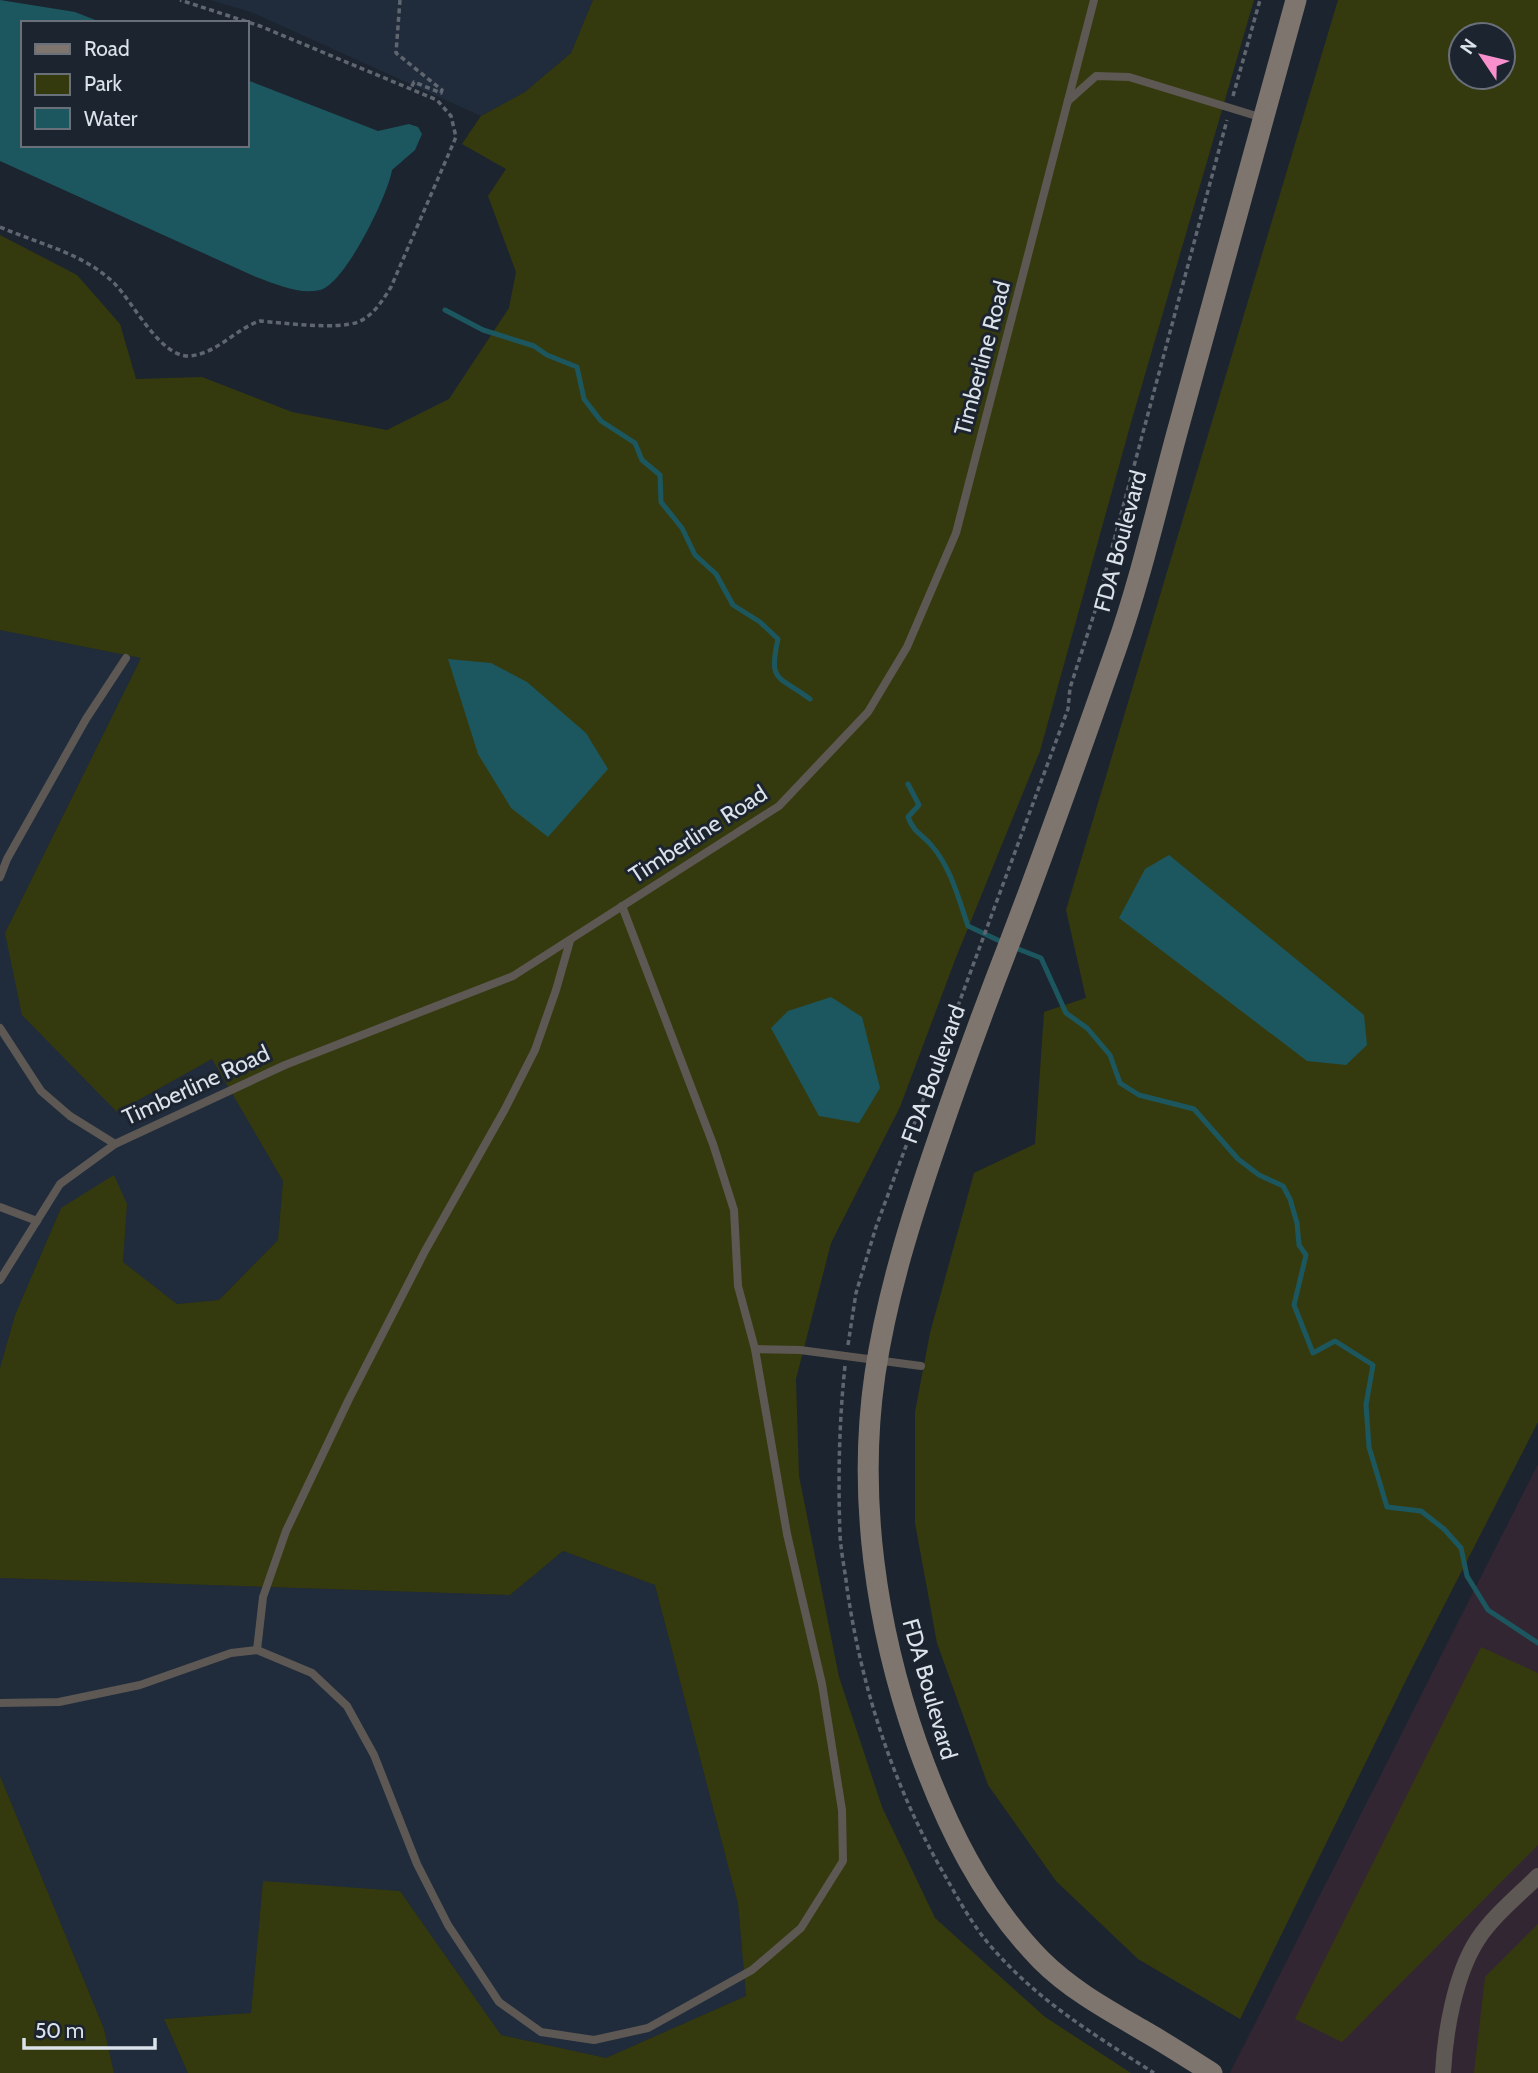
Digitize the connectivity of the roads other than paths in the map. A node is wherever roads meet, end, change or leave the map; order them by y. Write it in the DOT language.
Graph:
graph roads {
  1 [pos="1094,0"];
  2 [pos="1296,0"];
  3 [pos="1069,101"];
  4 [pos="1263,118"];
  5 [pos="126,658"];
  6 [pos="0,877"];
  7 [pos="622,906"];
  8 [pos="570,941"];
  9 [pos="0,1028"];
  10 [pos="115,1144"];
  11 [pos="1,1209"];
  12 [pos="37,1220"];
  13 [pos="0,1280"];
  14 [pos="755,1349"];
  15 [pos="877,1360"];
  16 [pos="921,1366"];
  17 [pos="257,1650"];
  18 [pos="0,1703"];
  19 [pos="1538,1876"];
  20 [pos="1212,2073"];
  21 [pos="1443,2073"];
  1 -- 3 [label="lane, Timberline Road"];
  2 -- 4 [label="street, FDA Boulevard"];
  3 -- 4 [label="lane"];
  3 -- 7 [label="lane, Timberline Road"];
  4 -- 15 [label="street, FDA Boulevard"];
  5 -- 6 [label="lane"];
  7 -- 8 [label="lane, Timberline Road"];
  7 -- 14 [label="lane"];
  8 -- 10 [label="lane, Timberline Road"];
  8 -- 17 [label="lane"];
  9 -- 10 [label="lane"];
  10 -- 12 [label="lane, Timberline Road"];
  11 -- 12 [label="lane"];
  12 -- 13 [label="lane"];
  14 -- 15 [label="lane"];
  14 -- 17 [label="lane"];
  15 -- 16 [label="lane"];
  15 -- 20 [label="street, FDA Boulevard"];
  17 -- 18 [label="lane"];
  19 -- 21 [label="street"];
}
